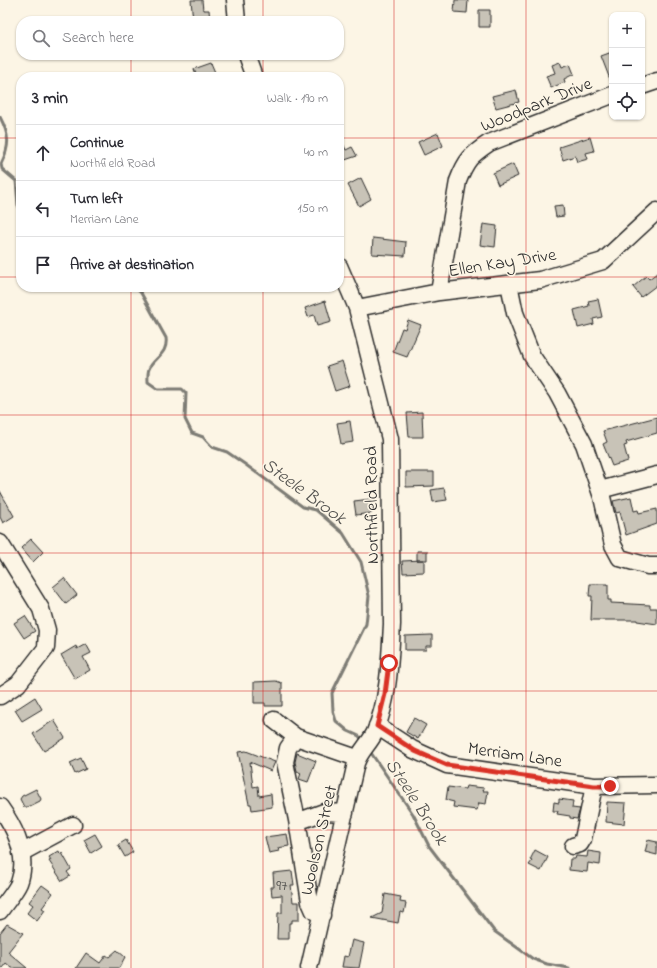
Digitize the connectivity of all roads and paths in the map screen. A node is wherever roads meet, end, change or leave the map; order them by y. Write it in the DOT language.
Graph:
graph roads {
  1 [pos="236,0"];
  2 [pos="237,16"];
  3 [pos="248,60"];
  4 [pos="252,72"];
  5 [pos="657,81"];
  6 [pos="645,85"];
  7 [pos="609,96"];
  8 [pos="657,211"];
  9 [pos="344,278"];
  10 [pos="509,284"];
  11 [pos="439,292"];
  12 [pos="357,308"];
  13 [pos="657,475"];
  14 [pos="600,490"];
  15 [pos="0,543"];
  16 [pos="657,566"];
  17 [pos="0,696"];
  18 [pos="274,720"];
  19 [pos="375,731"];
  20 [pos="296,737"];
  21 [pos="360,754"];
  22 [pos="657,785"];
  23 [pos="594,786"];
  24 [pos="0,807"];
  25 [pos="346,813"];
  26 [pos="297,820"];
  27 [pos="73,825"];
  28 [pos="573,846"];
  29 [pos="21,853"];
  30 [pos="0,911"];
  31 [pos="322,915"];
  32 [pos="309,968"];
  1 -- 2 [label="street"];
  3 -- 4 [label="street"];
  5 -- 6 [label="street"];
  7 -- 11 [label="street, Woodpark Drive"];
  8 -- 10 [label="street, Ellen Kay Drive"];
  9 -- 12 [label="street, Northfield Road"];
  10 -- 11 [label="street, Ellen Kay Drive"];
  10 -- 14 [label="street"];
  11 -- 12 [label="street, Ellen Kay Drive"];
  12 -- 19 [label="street, Northfield Road"];
  13 -- 14 [label="street"];
  14 -- 16 [label="street"];
  15 -- 17 [label="street"];
  18 -- 20 [label="street"];
  19 -- 21 [label="street, Woolson Street"];
  19 -- 23 [label="street, Merriam Lane"];
  20 -- 21 [label="street"];
  20 -- 26 [label="street"];
  21 -- 25 [label="street, Woolson Street"];
  22 -- 23 [label="street, Merriam Lane"];
  23 -- 28 [label="street"];
  24 -- 29 [label="street"];
  25 -- 26 [label="street"];
  25 -- 31 [label="street, Woolson Street"];
  26 -- 31 [label="street"];
  27 -- 29 [label="street"];
  29 -- 30 [label="street"];
  31 -- 32 [label="street, Woolson Street"];
}
